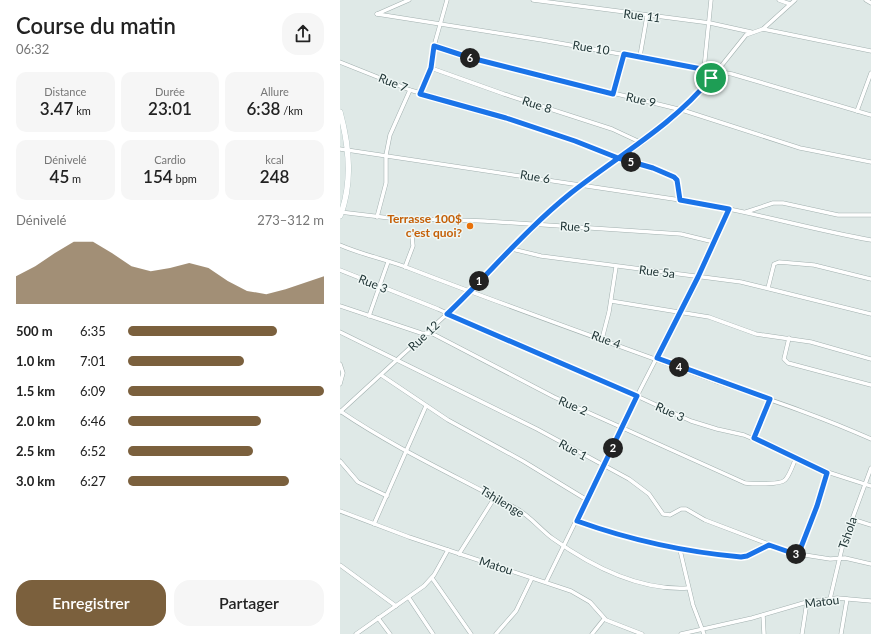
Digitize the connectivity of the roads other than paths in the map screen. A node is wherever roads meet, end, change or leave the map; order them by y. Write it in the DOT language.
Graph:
graph roads {
  1 [pos="409,0"];
  2 [pos="446,0"];
  3 [pos="533,0"];
  4 [pos="712,0"];
  5 [pos="779,0"];
  6 [pos="795,0"];
  7 [pos="866,0"];
  8 [pos="871,3"];
  9 [pos="790,4"];
  10 [pos="647,16"];
  11 [pos="440,23"];
  12 [pos="710,23"];
  13 [pos="763,29"];
  14 [pos="752,33"];
  15 [pos="434,46"];
  16 [pos="871,51"];
  17 [pos="624,54"];
  18 [pos="640,56"];
  19 [pos="340,62"];
  20 [pos="431,68"];
  21 [pos="704,69"];
  22 [pos="717,72"];
  23 [pos="871,73"];
  24 [pos="410,90"];
  25 [pos="420,94"];
  26 [pos="613,94"];
  27 [pos="682,110"];
  28 [pos="857,111"];
  29 [pos="340,112"];
  30 [pos="871,115"];
  31 [pos="642,143"];
  32 [pos="340,149"];
  33 [pos="348,150"];
  34 [pos="386,155"];
  35 [pos="618,158"];
  36 [pos="871,162"];
  37 [pos="582,185"];
  38 [pos="680,200"];
  39 [pos="729,209"];
  40 [pos="745,212"];
  41 [pos="340,214"];
  42 [pos="871,215"];
  43 [pos="377,217"];
  44 [pos="536,225"];
  45 [pos="412,236"];
  46 [pos="871,240"];
  47 [pos="714,242"];
  48 [pos="340,245"];
  49 [pos="512,248"];
  50 [pos="388,262"];
  51 [pos="405,267"];
  52 [pos="616,267"];
  53 [pos="340,271"];
  54 [pos="698,277"];
  55 [pos="871,279"];
  56 [pos="379,286"];
  57 [pos="768,288"];
  58 [pos="471,292"];
  59 [pos="611,301"];
  60 [pos="340,306"];
  61 [pos="680,313"];
  62 [pos="447,314"];
  63 [pos="871,314"];
  64 [pos="369,316"];
  65 [pos="340,332"];
  66 [pos="427,333"];
  67 [pos="789,338"];
  68 [pos="602,339"];
  69 [pos="657,358"];
  70 [pos="871,359"];
  71 [pos="398,360"];
  72 [pos="340,364"];
  73 [pos="381,375"];
  74 [pos="340,384"];
  75 [pos="871,385"];
  76 [pos="637,396"];
  77 [pos="770,399"];
  78 [pos="426,406"];
  79 [pos="340,411"];
  80 [pos="622,427"];
  81 [pos="754,438"];
  82 [pos="871,439"];
  83 [pos="406,450"];
  84 [pos="796,458"];
  85 [pos="340,461"];
  86 [pos="604,466"];
  87 [pos="871,468"];
  88 [pos="827,473"];
  89 [pos="865,485"];
  90 [pos="871,486"];
  91 [pos="387,496"];
  92 [pos="495,497"];
  93 [pos="587,500"];
  94 [pos="340,511"];
  95 [pos="852,519"];
  96 [pos="577,521"];
  97 [pos="374,524"];
  98 [pos="871,525"];
  99 [pos="769,545"];
  100 [pos="564,546"];
  101 [pos="448,550"];
  102 [pos="680,550"];
  103 [pos="459,554"];
  104 [pos="798,555"];
  105 [pos="840,557"];
  106 [pos="871,564"];
  107 [pos="340,565"];
  108 [pos="432,578"];
  109 [pos="532,578"];
  110 [pos="546,582"];
  111 [pos="688,588"];
  112 [pos="409,598"];
  113 [pos="830,599"];
  114 [pos="847,599"];
  115 [pos="871,601"];
  116 [pos="807,602"];
  117 [pos="396,606"];
  118 [pos="764,615"];
  119 [pos="378,618"];
  120 [pos="604,619"];
  121 [pos="701,629"];
  122 [pos="356,634"];
  123 [pos="390,634"];
  124 [pos="433,634"];
  125 [pos="471,634"];
  126 [pos="496,634"];
  127 [pos="592,634"];
  128 [pos="641,634"];
  129 [pos="681,634"];
  130 [pos="704,634"];
  131 [pos="764,634"];
  132 [pos="802,634"];
  133 [pos="841,634"];
  1 -- 11 [label="street, Rue 10"];
  2 -- 11 [label="street"];
  3 -- 10 [label="street, Rue 11"];
  4 -- 12 [label="street"];
  5 -- 9 [label="street"];
  6 -- 9 [label="street, Rue 12"];
  7 -- 8 [label="street"];
  9 -- 13 [label="street, Rue 12"];
  10 -- 12 [label="street, Rue 11"];
  10 -- 18 [label="street"];
  11 -- 15 [label="street"];
  11 -- 17 [label="street, Rue 10"];
  12 -- 14 [label="street, Rue 11"];
  12 -- 21 [label="street"];
  13 -- 14 [label="street, Rue 12"];
  13 -- 16 [label="street"];
  14 -- 22 [label="street, Rue 12"];
  15 -- 20 [label="street"];
  15 -- 26 [label="street, Rue 9"];
  17 -- 18 [label="street, Rue 10"];
  17 -- 26 [label="street"];
  18 -- 21 [label="street, Rue 10"];
  19 -- 24 [label="street, Rue 7"];
  20 -- 25 [label="street"];
  20 -- 31 [label="street, Rue 8"];
  21 -- 22 [label="street, Rue 10"];
  22 -- 27 [label="street, Rue 12"];
  22 -- 28 [label="street, Rue 10"];
  23 -- 28 [label="street"];
  24 -- 25 [label="street, Rue 7"];
  24 -- 34 [label="street"];
  25 -- 35 [label="street, Rue 7"];
  26 -- 27 [label="street, Rue 9"];
  27 -- 31 [label="street, Rue 12"];
  27 -- 36 [label="street, Rue 9"];
  28 -- 30 [label="street, Rue 10"];
  29 -- 33 [label="main road"];
  31 -- 35 [label="street, Rue 12"];
  32 -- 33 [label="street, Rue 6"];
  33 -- 34 [label="street, Rue 6"];
  33 -- 41 [label="main road"];
  34 -- 37 [label="street, Rue 6"];
  34 -- 43 [label="street"];
  35 -- 37 [label="street, Rue 12"];
  35 -- 38 [label="street, Rue 7"];
  37 -- 38 [label="street, Rue 6"];
  37 -- 44 [label="street, Rue 12"];
  38 -- 39 [label="street, Rue 6"];
  39 -- 40 [label="street, Rue 6"];
  39 -- 47 [label="street"];
  40 -- 42 [label="street"];
  40 -- 46 [label="street, Rue 6"];
  41 -- 43 [label="street, Rue 5"];
  43 -- 44 [label="street, Rue 5"];
  44 -- 47 [label="street, Rue 5"];
  44 -- 49 [label="street, Rue 12"];
  45 -- 51 [label="street"];
  47 -- 54 [label="street"];
  48 -- 50 [label="street, Rue 4"];
  49 -- 52 [label="street, Rue 5a"];
  49 -- 58 [label="street, Rue 12"];
  50 -- 51 [label="street, Rue 4"];
  50 -- 56 [label="street"];
  51 -- 58 [label="street, Rue 4"];
  52 -- 54 [label="street, Rue 5a"];
  52 -- 59 [label="street"];
  53 -- 56 [label="street, Rue 3"];
  54 -- 57 [label="street, Rue 5a"];
  54 -- 61 [label="street"];
  55 -- 57 [label="street"];
  56 -- 62 [label="street, Rue 3"];
  56 -- 64 [label="street"];
  57 -- 63 [label="street, Rue 5a"];
  58 -- 62 [label="street, Rue 12"];
  58 -- 68 [label="street, Rue 4"];
  59 -- 61 [label="street"];
  59 -- 68 [label="street"];
  60 -- 64 [label="street, Rue 2"];
  61 -- 67 [label="street"];
  61 -- 69 [label="street"];
  62 -- 66 [label="street, Rue 12"];
  62 -- 76 [label="street, Rue 3"];
  64 -- 66 [label="street, Rue 2"];
  65 -- 71 [label="street, Rue 1"];
  66 -- 71 [label="street, Rue 12"];
  66 -- 80 [label="street, Rue 2"];
  67 -- 70 [label="street"];
  67 -- 75 [label="street"];
  68 -- 69 [label="street, Rue 4"];
  69 -- 76 [label="street"];
  69 -- 77 [label="street, Rue 4"];
  71 -- 73 [label="street, Rue 12"];
  71 -- 86 [label="street, Rue 1"];
  72 -- 74 [label="street"];
  73 -- 78 [label="street"];
  73 -- 79 [label="street, Rue 12"];
  76 -- 80 [label="street"];
  76 -- 81 [label="street, Rue 3"];
  77 -- 81 [label="street"];
  77 -- 82 [label="street, Rue 4"];
  78 -- 83 [label="street"];
  78 -- 93 [label="street"];
  79 -- 83 [label="street, Tshilenge"];
  80 -- 84 [label="street, Rue 2"];
  80 -- 86 [label="street"];
  81 -- 84 [label="street, Rue 3"];
  83 -- 91 [label="street"];
  83 -- 92 [label="street, Tshilenge"];
  84 -- 88 [label="street, Rue 3"];
  85 -- 91 [label="street"];
  86 -- 93 [label="street"];
  86 -- 99 [label="street, Rue 1"];
  87 -- 89 [label="street, Tshola"];
  88 -- 89 [label="street, Rue 3"];
  88 -- 104 [label="street"];
  89 -- 90 [label="street, Rue 3"];
  89 -- 95 [label="street, Tshola"];
  91 -- 97 [label="street"];
  92 -- 100 [label="street, Tshilenge"];
  92 -- 103 [label="street"];
  93 -- 96 [label="street"];
  94 -- 97 [label="street, Matou"];
  95 -- 98 [label="street"];
  95 -- 105 [label="street, Tshola"];
  96 -- 100 [label="street"];
  96 -- 102 [label="street"];
  97 -- 101 [label="street, Matou"];
  99 -- 102 [label="street"];
  99 -- 104 [label="street, Rue 1"];
  100 -- 110 [label="street"];
  100 -- 111 [label="street, Tshilenge"];
  101 -- 103 [label="street, Matou"];
  101 -- 108 [label="street"];
  102 -- 111 [label="street"];
  103 -- 109 [label="street, Matou"];
  104 -- 105 [label="street, Rue 1"];
  105 -- 106 [label="street, Rue 1"];
  105 -- 113 [label="street, Tshola"];
  107 -- 117 [label="street"];
  108 -- 112 [label="street"];
  108 -- 125 [label="street"];
  109 -- 110 [label="street, Matou"];
  109 -- 126 [label="street"];
  110 -- 120 [label="street, Matou"];
  111 -- 121 [label="street"];
  112 -- 117 [label="street"];
  112 -- 124 [label="street"];
  113 -- 114 [label="street, Matou"];
  113 -- 116 [label="street, Matou"];
  114 -- 115 [label="street, Matou"];
  114 -- 133 [label="street"];
  116 -- 118 [label="street, Matou"];
  116 -- 132 [label="street"];
  117 -- 119 [label="street"];
  118 -- 121 [label="street, Matou"];
  118 -- 131 [label="street"];
  119 -- 122 [label="street"];
  119 -- 123 [label="street"];
  120 -- 127 [label="street"];
  120 -- 128 [label="street, Matou"];
  121 -- 129 [label="street, Matou"];
  121 -- 130 [label="street"];
}
